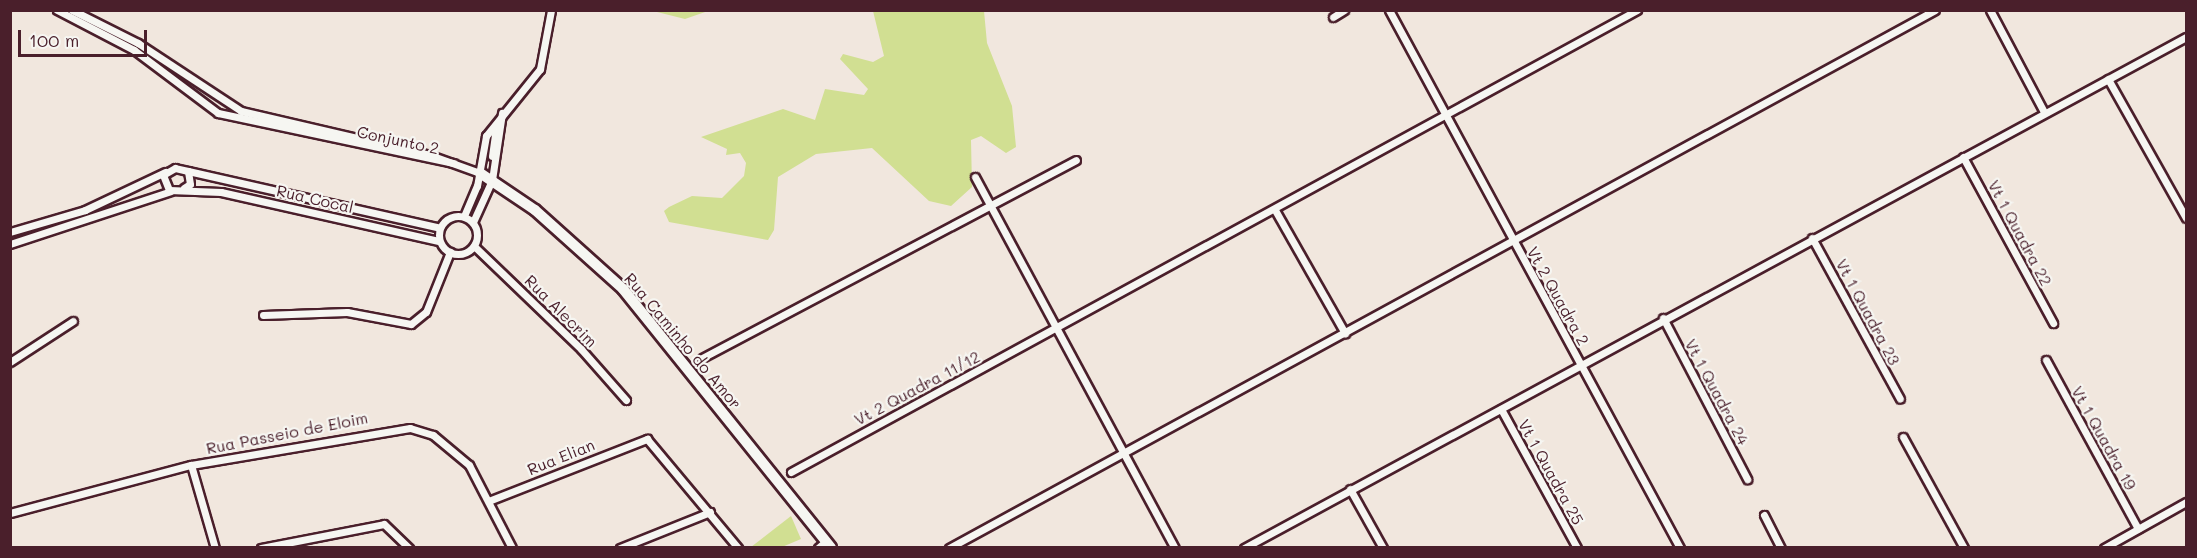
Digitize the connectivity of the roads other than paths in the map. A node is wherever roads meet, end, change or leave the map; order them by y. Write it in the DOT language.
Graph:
graph roads {
  1 [pos="57,10"];
  2 [pos="72,10"];
  3 [pos="551,10"];
  4 [pos="1344,10"];
  5 [pos="1389,10"];
  6 [pos="1637,10"];
  7 [pos="1935,10"];
  8 [pos="1990,10"];
  9 [pos="1333,17"];
  10 [pos="2187,37"];
  11 [pos="136,46"];
  12 [pos="2108,80"];
  13 [pos="2044,112"];
  14 [pos="502,116"];
  15 [pos="1447,116"];
  16 [pos="252,119"];
  17 [pos="1963,157"];
  18 [pos="1076,160"];
  19 [pos="456,162"];
  20 [pos="188,171"];
  21 [pos="165,172"];
  22 [pos="480,172"];
  23 [pos="975,177"];
  24 [pos="492,180"];
  25 [pos="184,188"];
  26 [pos="171,191"];
  27 [pos="987,204"];
  28 [pos="1275,210"];
  29 [pos="464,216"];
  30 [pos="2187,218"];
  31 [pos="472,222"];
  32 [pos="440,228"];
  33 [pos="10,232"];
  34 [pos="1812,238"];
  35 [pos="439,241"];
  36 [pos="1512,241"];
  37 [pos="10,244"];
  38 [pos="474,246"];
  39 [pos="450,252"];
  40 [pos="263,315"];
  41 [pos="1663,318"];
  42 [pos="73,321"];
  43 [pos="2053,323"];
  44 [pos="1056,328"];
  45 [pos="1345,333"];
  46 [pos="702,358"];
  47 [pos="2046,360"];
  48 [pos="10,362"];
  49 [pos="1580,365"];
  50 [pos="1899,399"];
  51 [pos="626,400"];
  52 [pos="1501,409"];
  53 [pos="1903,437"];
  54 [pos="1124,454"];
  55 [pos="191,465"];
  56 [pos="791,472"];
  57 [pos="1747,479"];
  58 [pos="1350,489"];
  59 [pos="491,500"];
  60 [pos="2187,502"];
  61 [pos="710,512"];
  62 [pos="10,513"];
  63 [pos="1764,515"];
  64 [pos="2138,529"];
  65 [pos="825,545"];
  66 [pos="215,548"];
  67 [pos="261,548"];
  68 [pos="409,548"];
  69 [pos="512,548"];
  70 [pos="620,548"];
  71 [pos="738,548"];
  72 [pos="949,548"];
  73 [pos="1175,548"];
  74 [pos="1244,548"];
  75 [pos="1383,548"];
  76 [pos="1577,548"];
  77 [pos="1680,548"];
  78 [pos="1781,548"];
  79 [pos="1964,548"];
  80 [pos="2104,548"];
  1 -- 11 [label="street, Conjunto 2"];
  2 -- 11 [label="street, Conjunto 2"];
  3 -- 14 [label="street"];
  4 -- 9 [label="street"];
  5 -- 15 [label="street, Vt 2 Quadra 2"];
  6 -- 15 [label="street, Vt 2 Quadra 11/12"];
  7 -- 36 [label="street"];
  8 -- 13 [label="street"];
  10 -- 12 [label="street"];
  11 -- 16 [label="street, Conjunto 2"];
  11 -- 16 [label="street, Conjunto 2"];
  12 -- 13 [label="street"];
  12 -- 30 [label="street"];
  13 -- 17 [label="street"];
  14 -- 22 [label="street"];
  14 -- 24 [label="street"];
  15 -- 28 [label="street, Vt 2 Quadra 11/12"];
  15 -- 36 [label="street, Vt 2 Quadra 2"];
  16 -- 19 [label="street, Conjunto 2"];
  17 -- 34 [label="street"];
  17 -- 43 [label="street, Vt 1 Quadra 22"];
  18 -- 27 [label="street"];
  19 -- 22 [label="street, Rua Caminho do Amor"];
  20 -- 21 [label="street, Rua Cocal"];
  20 -- 25 [label="street"];
  20 -- 32 [label="street, Rua Cocal"];
  21 -- 26 [label="street"];
  21 -- 33 [label="street"];
  22 -- 24 [label="street, Rua Caminho do Amor"];
  22 -- 29 [label="street"];
  23 -- 27 [label="street"];
  24 -- 31 [label="street"];
  24 -- 65 [label="street, Rua Caminho do Amor"];
  25 -- 26 [label="street"];
  25 -- 35 [label="street, Rua Cocal"];
  26 -- 37 [label="street"];
  27 -- 44 [label="street"];
  27 -- 46 [label="street"];
  28 -- 44 [label="street, Vt 2 Quadra 11/12"];
  28 -- 45 [label="street"];
  29 -- 31 [label="street"];
  29 -- 32 [label="street"];
  31 -- 38 [label="street"];
  32 -- 35 [label="street"];
  34 -- 41 [label="street"];
  34 -- 50 [label="street, Vt 1 Quadra 23"];
  35 -- 39 [label="street"];
  36 -- 45 [label="street"];
  36 -- 49 [label="street, Vt 2 Quadra 2"];
  38 -- 39 [label="street"];
  38 -- 51 [label="street, Rua Alecrim"];
  39 -- 40 [label="street"];
  41 -- 49 [label="street"];
  41 -- 57 [label="street, Vt 1 Quadra 24"];
  42 -- 48 [label="street"];
  44 -- 54 [label="street"];
  44 -- 56 [label="street, Vt 2 Quadra 11/12"];
  45 -- 54 [label="street"];
  47 -- 64 [label="street, Vt 1 Quadra 19"];
  49 -- 52 [label="street"];
  49 -- 77 [label="street, Vt 2 Quadra 2"];
  52 -- 58 [label="street"];
  52 -- 76 [label="street, Vt 1 Quadra 25"];
  53 -- 79 [label="street"];
  54 -- 72 [label="street"];
  54 -- 73 [label="street"];
  55 -- 59 [label="street, Rua Passeio de Eloim"];
  55 -- 62 [label="street, Rua Passeio de Eloim"];
  55 -- 66 [label="street"];
  58 -- 74 [label="street"];
  58 -- 75 [label="street"];
  59 -- 61 [label="street, Rua Elian"];
  59 -- 69 [label="street, Rua Passeio de Eloim"];
  60 -- 64 [label="street"];
  61 -- 70 [label="street"];
  61 -- 71 [label="street"];
  63 -- 78 [label="street"];
  64 -- 80 [label="street"];
  67 -- 68 [label="street"];
}
